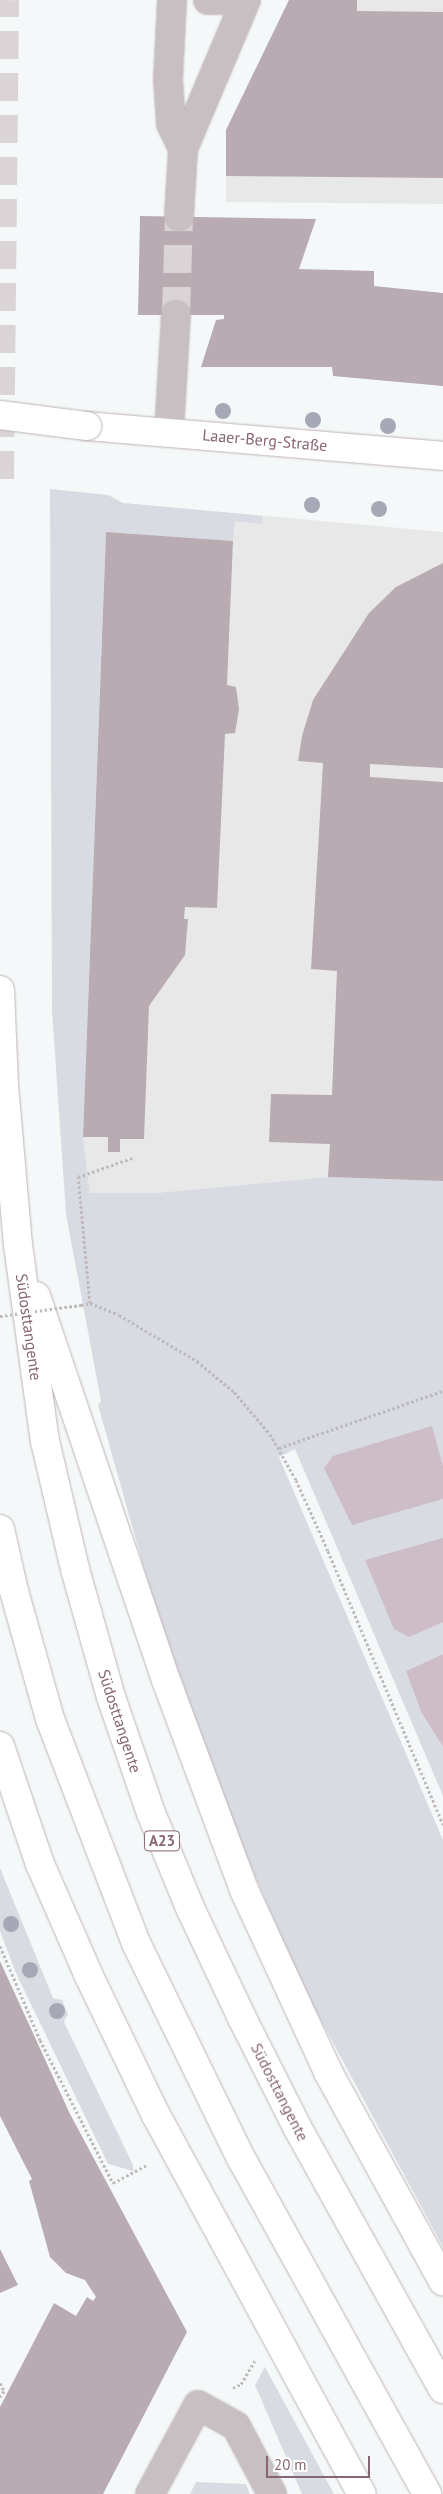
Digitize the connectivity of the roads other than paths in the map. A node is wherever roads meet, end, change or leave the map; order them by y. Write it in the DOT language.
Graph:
graph roads {
  1 [pos="172,0"];
  2 [pos="208,0"];
  3 [pos="233,0"];
  4 [pos="246,0"];
  5 [pos="183,149"];
  6 [pos="179,216"];
  7 [pos="176,315"];
  8 [pos="0,415"];
  9 [pos="170,432"];
  10 [pos="443,456"];
  11 [pos="0,990"];
  12 [pos="18,1245"];
  13 [pos="0,1529"];
  14 [pos="0,1746"];
  15 [pos="443,2281"];
  16 [pos="443,2389"];
  17 [pos="150,2494"];
  18 [pos="272,2494"];
  19 [pos="362,2494"];
  20 [pos="427,2494"];
  1 -- 5 [label="street"];
  2 -- 3 [label="street"];
  4 -- 5 [label="street"];
  5 -- 6 [label="street"];
  7 -- 9 [label="street"];
  8 -- 9 [label="main road, Laaer-Berg-Straße, bridge"];
  9 -- 10 [label="main road, Laaer-Berg-Straße"];
  11 -- 12 [label="main road, Südosttangente / A23"];
  12 -- 15 [label="main road"];
  12 -- 16 [label="main road, Südosttangente / A23"];
  13 -- 20 [label="main road"];
  14 -- 19 [label="main road"];
  17 -- 18 [label="street"];
}
